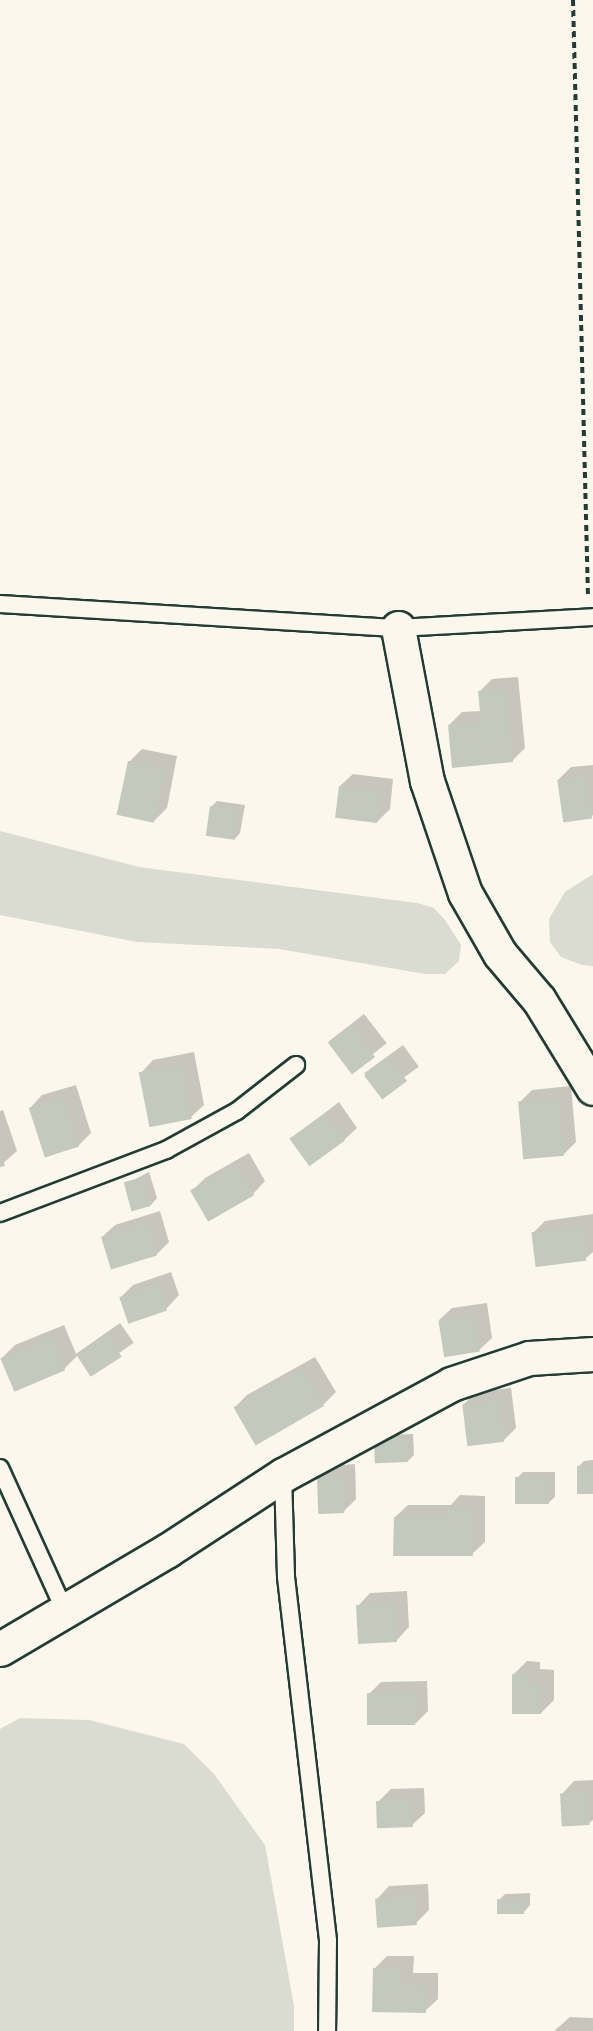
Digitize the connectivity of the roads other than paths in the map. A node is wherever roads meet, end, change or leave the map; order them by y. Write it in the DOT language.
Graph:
graph roads {
  1 [pos="0,604"];
  2 [pos="591,617"];
  3 [pos="398,628"];
  4 [pos="296,1065"];
  5 [pos="593,1088"];
  6 [pos="0,1212"];
  7 [pos="593,1354"];
  8 [pos="0,1468"];
  9 [pos="283,1474"];
  10 [pos="64,1609"];
  11 [pos="0,1649"];
  12 [pos="327,2031"];
  1 -- 3 [label="lane"];
  2 -- 3 [label="lane"];
  3 -- 5 [label="street"];
  4 -- 6 [label="lane"];
  7 -- 9 [label="street"];
  8 -- 10 [label="lane"];
  9 -- 10 [label="street"];
  9 -- 12 [label="lane"];
  10 -- 11 [label="street"];
}
